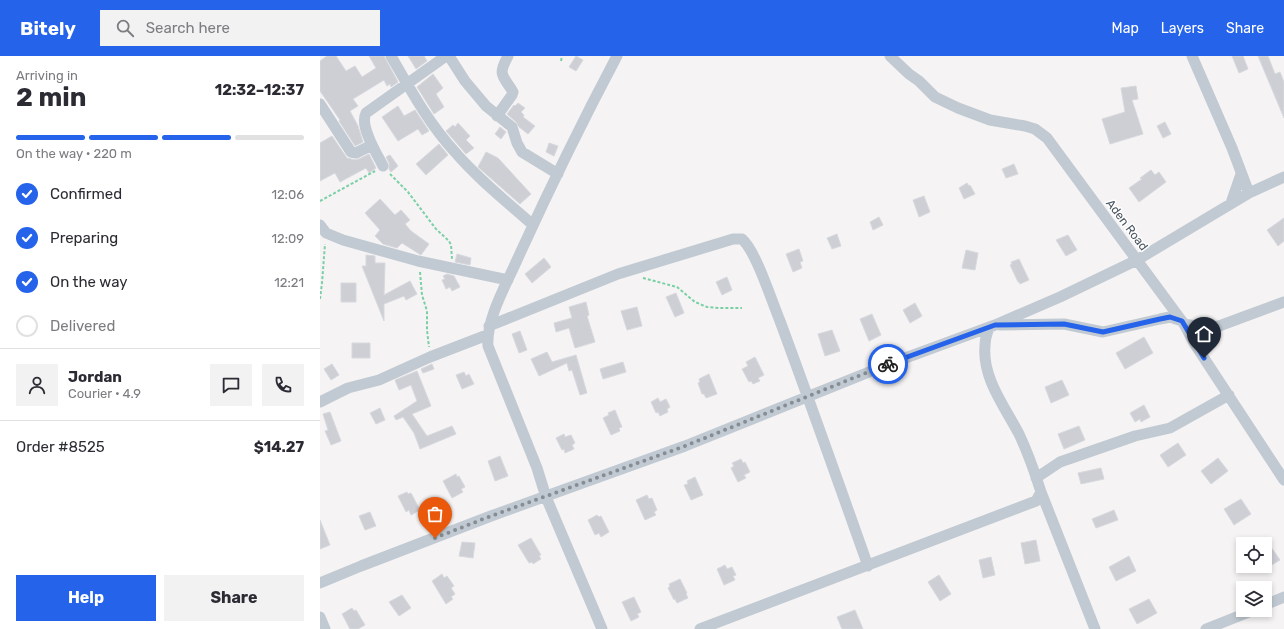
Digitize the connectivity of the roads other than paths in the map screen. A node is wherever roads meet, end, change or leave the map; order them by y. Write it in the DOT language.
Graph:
graph roads {
  1 [pos="391,56"];
  2 [pos="446,56"];
  3 [pos="449,56"];
  4 [pos="508,56"];
  5 [pos="617,56"];
  6 [pos="890,56"];
  7 [pos="1192,56"];
  8 [pos="407,84"];
  9 [pos="320,104"];
  10 [pos="497,116"];
  11 [pos="372,145"];
  12 [pos="383,166"];
  13 [pos="558,174"];
  14 [pos="1241,174"];
  15 [pos="1284,178"];
  16 [pos="1248,193"];
  17 [pos="1231,204"];
  18 [pos="533,225"];
  19 [pos="323,229"];
  20 [pos="1137,260"];
  21 [pos="508,280"];
  22 [pos="1284,302"];
  23 [pos="1183,322"];
  24 [pos="992,326"];
  25 [pos="1219,326"];
  26 [pos="488,331"];
  27 [pos="1196,346"];
  28 [pos="1229,395"];
  29 [pos="808,396"];
  30 [pos="320,402"];
  31 [pos="1036,478"];
  32 [pos="1284,480"];
  33 [pos="1041,492"];
  34 [pos="546,497"];
  35 [pos="868,566"];
  36 [pos="320,583"];
  37 [pos="1284,598"];
  38 [pos="1272,602"];
  39 [pos="320,616"];
  40 [pos="1236,617"];
  41 [pos="325,629"];
  42 [pos="602,629"];
  43 [pos="700,629"];
  44 [pos="1095,629"];
  45 [pos="1206,629"];
  1 -- 8 [label="street"];
  2 -- 8 [label="street"];
  3 -- 10 [label="street"];
  4 -- 10 [label="street"];
  5 -- 13 [label="street"];
  6 -- 20 [label="street, Aden Road"];
  7 -- 14 [label="street"];
  8 -- 11 [label="street"];
  8 -- 18 [label="street"];
  9 -- 11 [label="street"];
  10 -- 13 [label="street"];
  11 -- 12 [label="street"];
  13 -- 18 [label="street"];
  14 -- 16 [label="street"];
  14 -- 17 [label="street"];
  15 -- 16 [label="street"];
  16 -- 17 [label="street"];
  17 -- 20 [label="street"];
  18 -- 21 [label="street"];
  19 -- 21 [label="street"];
  20 -- 23 [label="street, Aden Road"];
  20 -- 24 [label="street"];
  21 -- 26 [label="street"];
  22 -- 25 [label="street"];
  23 -- 24 [label="street"];
  23 -- 25 [label="street"];
  23 -- 27 [label="street, Aden Road"];
  24 -- 29 [label="street"];
  24 -- 31 [label="street"];
  25 -- 27 [label="street"];
  26 -- 29 [label="street"];
  26 -- 30 [label="street"];
  26 -- 34 [label="street"];
  27 -- 28 [label="street, Aden Road"];
  28 -- 31 [label="street"];
  28 -- 32 [label="street, Aden Road"];
  29 -- 34 [label="street"];
  29 -- 35 [label="street"];
  31 -- 33 [label="street"];
  33 -- 35 [label="street"];
  33 -- 44 [label="street"];
  34 -- 36 [label="street"];
  34 -- 42 [label="street"];
  35 -- 43 [label="street"];
  37 -- 38 [label="street"];
  39 -- 41 [label="street"];
  40 -- 45 [label="street"];
}
